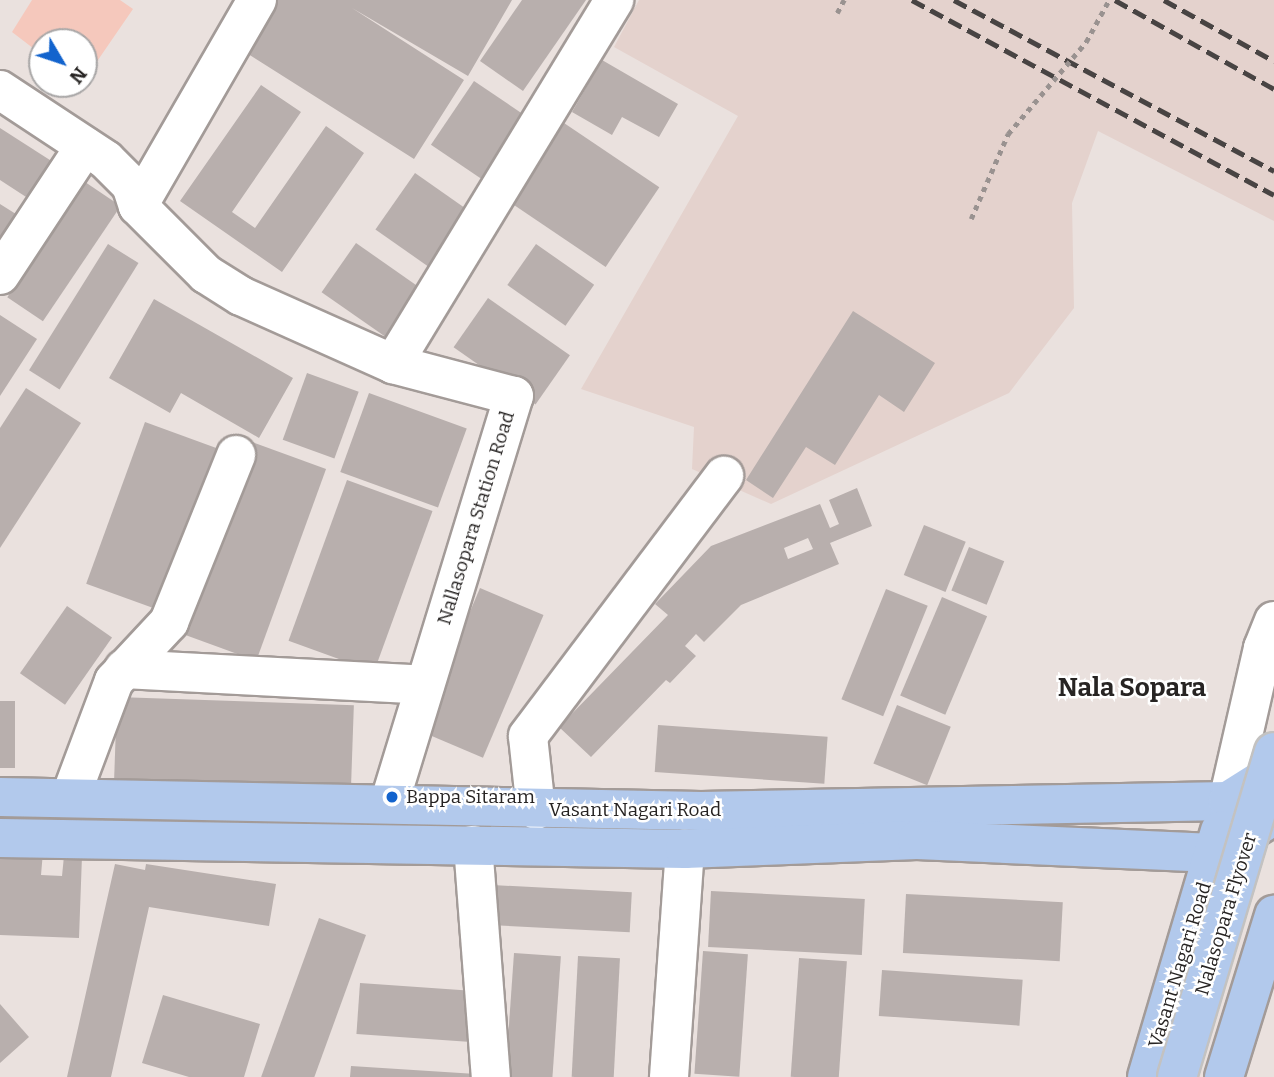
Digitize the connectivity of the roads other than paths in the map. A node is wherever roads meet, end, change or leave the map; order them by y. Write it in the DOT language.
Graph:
graph roads {
  1 [pos="257,0"];
  2 [pos="614,0"];
  3 [pos="0,90"];
  4 [pos="85,146"];
  5 [pos="138,206"];
  6 [pos="0,275"];
  7 [pos="393,364"];
  8 [pos="236,455"];
  9 [pos="724,476"];
  10 [pos="1274,621"];
  11 [pos="124,669"];
  12 [pos="425,685"];
  13 [pos="1274,752"];
  14 [pos="1274,772"];
  15 [pos="0,797"];
  16 [pos="70,798"];
  17 [pos="1228,800"];
  18 [pos="389,804"];
  19 [pos="536,810"];
  20 [pos="1274,815"];
  21 [pos="0,838"];
  22 [pos="473,845"];
  23 [pos="685,849"];
  24 [pos="1214,853"];
  25 [pos="1274,915"];
  26 [pos="491,1077"];
  27 [pos="669,1077"];
  28 [pos="1147,1077"];
  29 [pos="1177,1077"];
  30 [pos="1224,1077"];
  1 -- 5 [label="street"];
  2 -- 7 [label="street"];
  3 -- 4 [label="street"];
  4 -- 5 [label="street"];
  4 -- 6 [label="street"];
  5 -- 7 [label="street"];
  7 -- 12 [label="street, Nallasopara Station Road"];
  8 -- 11 [label="street"];
  9 -- 19 [label="street"];
  10 -- 17 [label="street"];
  11 -- 12 [label="street"];
  11 -- 16 [label="street"];
  12 -- 18 [label="street, Nallasopara Station Road"];
  13 -- 29 [label="main road, Nalasopara Flyover, bridge"];
  14 -- 17 [label="main road"];
  15 -- 16 [label="main road, Vasant Nagari Road"];
  16 -- 18 [label="main road, Vasant Nagari Road"];
  17 -- 19 [label="main road, Vasant Nagari Road"];
  17 -- 24 [label="main road, Vasant Nagari Road"];
  18 -- 19 [label="main road, Vasant Nagari Road"];
  20 -- 24 [label="main road"];
  21 -- 22 [label="main road, Vasant Nagari Road"];
  22 -- 23 [label="main road, Vasant Nagari Road"];
  22 -- 26 [label="street"];
  23 -- 24 [label="main road, Vasant Nagari Road"];
  23 -- 27 [label="street"];
  24 -- 28 [label="main road, Vasant Nagari Road"];
  25 -- 30 [label="main road"];
}
